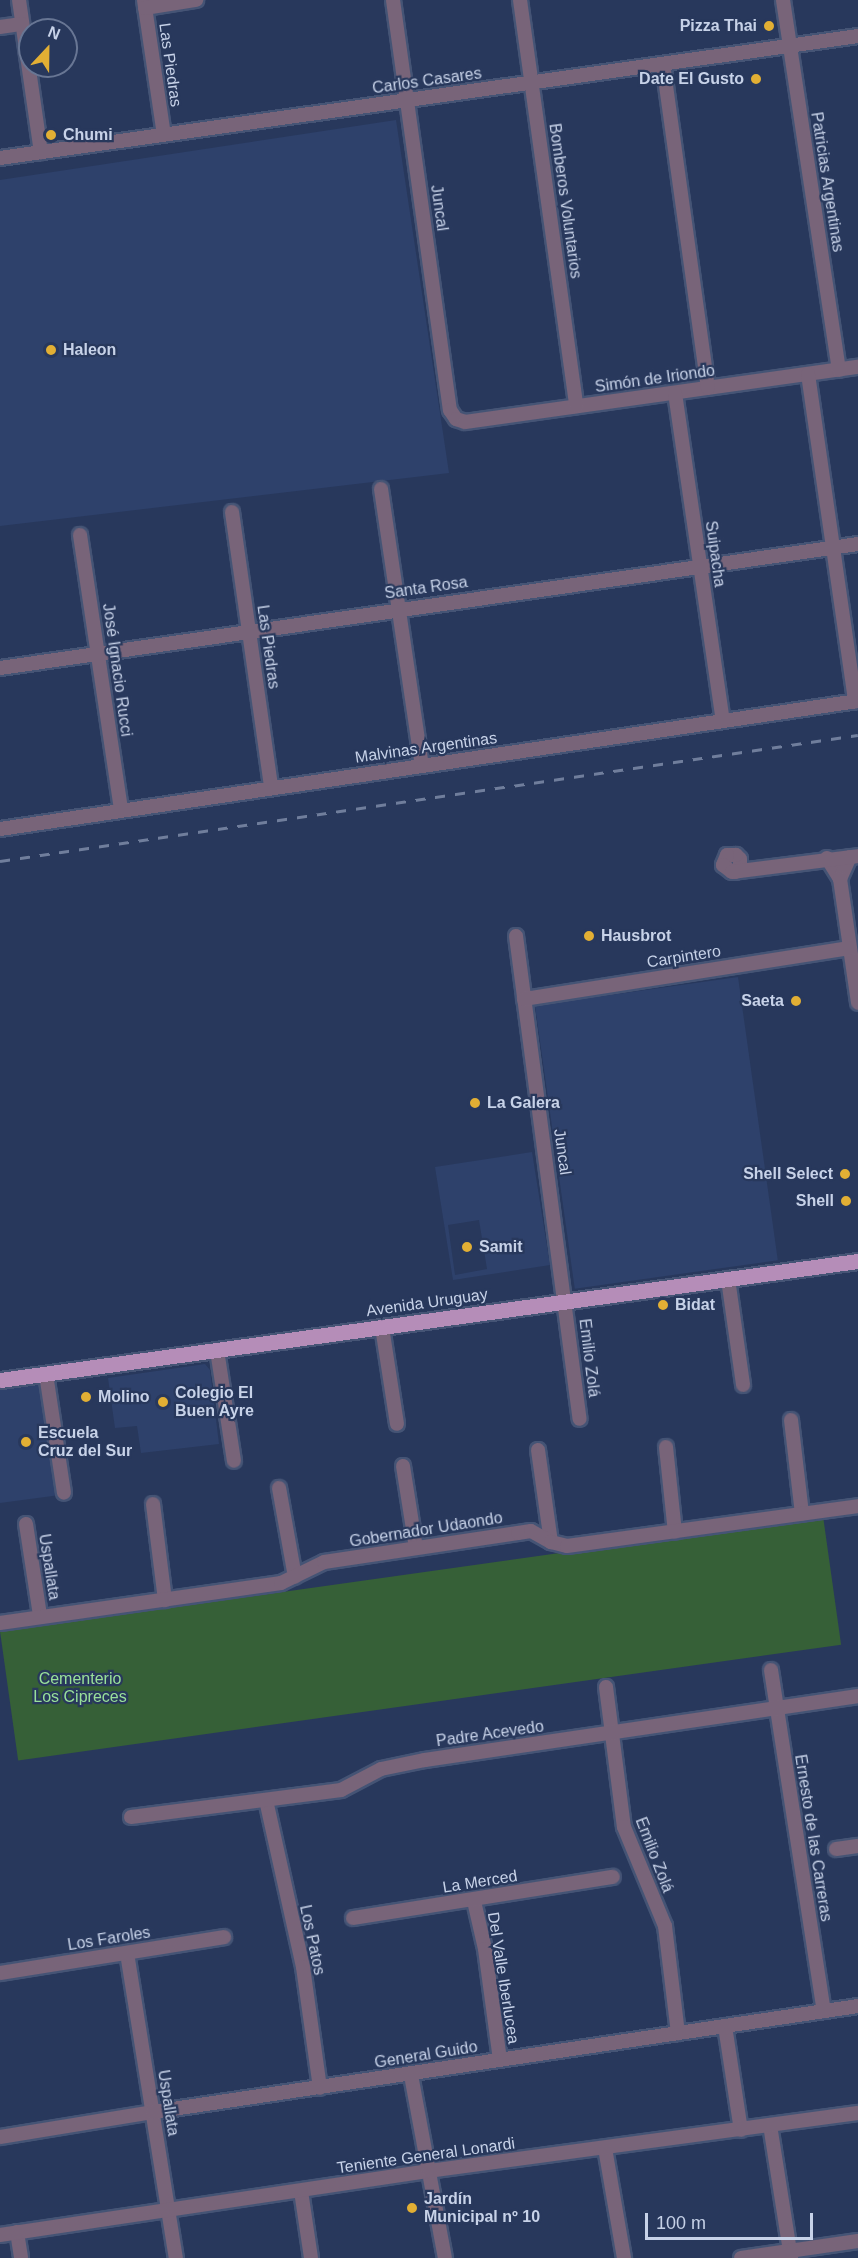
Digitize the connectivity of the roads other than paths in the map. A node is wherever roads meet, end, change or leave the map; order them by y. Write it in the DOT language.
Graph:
graph roads {
  1 [pos="19,0"];
  2 [pos="196,0"];
  3 [pos="393,0"];
  4 [pos="519,0"];
  5 [pos="783,0"];
  6 [pos="145,4"];
  7 [pos="21,18"];
  8 [pos="18,25"];
  9 [pos="0,27"];
  10 [pos="858,36"];
  11 [pos="790,46"];
  12 [pos="663,64"];
  13 [pos="30,78"];
  14 [pos="532,82"];
  15 [pos="407,100"];
  16 [pos="164,135"];
  17 [pos="41,152"];
  18 [pos="0,158"];
  19 [pos="858,367"];
  20 [pos="839,370"];
  21 [pos="808,374"];
  22 [pos="708,388"];
  23 [pos="675,393"];
  24 [pos="576,406"];
  25 [pos="456,419"];
  26 [pos="381,489"];
  27 [pos="232,512"];
  28 [pos="80,535"];
  29 [pos="858,544"];
  30 [pos="833,547"];
  31 [pos="700,566"];
  32 [pos="397,609"];
  33 [pos="249,631"];
  34 [pos="98,654"];
  35 [pos="0,669"];
  36 [pos="857,702"];
  37 [pos="723,721"];
  38 [pos="422,765"];
  39 [pos="271,787"];
  40 [pos="121,810"];
  41 [pos="0,829"];
  42 [pos="854,856"];
  43 [pos="827,858"];
  44 [pos="738,866"];
  45 [pos="840,879"];
  46 [pos="516,936"];
  47 [pos="849,948"];
  48 [pos="524,999"];
  49 [pos="858,1003"];
  50 [pos="858,1261"];
  51 [pos="728,1279"];
  52 [pos="566,1301"];
  53 [pos="382,1327"];
  54 [pos="217,1350"];
  55 [pos="46,1374"];
  56 [pos="0,1380"];
  57 [pos="743,1385"];
  58 [pos="580,1419"];
  59 [pos="791,1420"];
  60 [pos="397,1424"];
  61 [pos="666,1447"];
  62 [pos="538,1450"];
  63 [pos="234,1461"];
  64 [pos="403,1466"];
  65 [pos="279,1488"];
  66 [pos="64,1493"];
  67 [pos="153,1504"];
  68 [pos="858,1506"];
  69 [pos="802,1513"];
  70 [pos="26,1524"];
  71 [pos="675,1532"];
  72 [pos="551,1542"];
  73 [pos="416,1548"];
  74 [pos="295,1577"];
  75 [pos="165,1600"];
  76 [pos="40,1616"];
  77 [pos="0,1623"];
  78 [pos="771,1670"];
  79 [pos="606,1687"];
  80 [pos="858,1696"];
  81 [pos="777,1708"];
  82 [pos="610,1734"];
  83 [pos="266,1800"];
  84 [pos="131,1817"];
  85 [pos="858,1846"];
  86 [pos="836,1849"];
  87 [pos="613,1877"];
  88 [pos="474,1901"];
  89 [pos="353,1918"];
  90 [pos="224,1937"];
  91 [pos="127,1953"];
  92 [pos="0,1973"];
  93 [pos="858,2006"];
  94 [pos="824,2011"];
  95 [pos="725,2026"];
  96 [pos="678,2033"];
  97 [pos="500,2060"];
  98 [pos="411,2075"];
  99 [pos="320,2088"];
  100 [pos="153,2112"];
  101 [pos="858,2112"];
  102 [pos="770,2125"];
  103 [pos="741,2130"];
  104 [pos="0,2137"];
  105 [pos="605,2148"];
  106 [pos="429,2172"];
  107 [pos="301,2191"];
  108 [pos="169,2211"];
  109 [pos="17,2232"];
  110 [pos="0,2235"];
  111 [pos="858,2241"];
  112 [pos="791,2254"];
  113 [pos="21,2258"];
  114 [pos="176,2258"];
  115 [pos="311,2258"];
  116 [pos="444,2258"];
  117 [pos="624,2258"];
  118 [pos="741,2258"];
  1 -- 7 [label="street"];
  2 -- 6 [label="street"];
  3 -- 15 [label="street, Juncal"];
  4 -- 14 [label="street, Bomberos Voluntarios"];
  5 -- 11 [label="street, Patricias Argentinas"];
  6 -- 16 [label="street, Las Piedras"];
  8 -- 9 [label="street"];
  10 -- 11 [label="street, Carlos Casares"];
  11 -- 12 [label="street, Carlos Casares"];
  11 -- 20 [label="street, Patricias Argentinas"];
  12 -- 14 [label="street, Carlos Casares"];
  12 -- 22 [label="street"];
  13 -- 17 [label="street"];
  14 -- 15 [label="street, Carlos Casares"];
  14 -- 24 [label="street, Bomberos Voluntarios"];
  15 -- 16 [label="street, Carlos Casares"];
  15 -- 25 [label="street, Juncal"];
  16 -- 17 [label="street, Carlos Casares"];
  17 -- 18 [label="street, Carlos Casares"];
  19 -- 20 [label="street, Simón de Iriondo"];
  20 -- 21 [label="street, Simón de Iriondo"];
  21 -- 22 [label="street, Simón de Iriondo"];
  21 -- 30 [label="street"];
  22 -- 23 [label="street, Simón de Iriondo"];
  23 -- 24 [label="street, Simón de Iriondo"];
  23 -- 31 [label="street, Suipacha"];
  24 -- 25 [label="street, Simón de Iriondo"];
  26 -- 32 [label="street"];
  27 -- 33 [label="street, Las Piedras"];
  28 -- 34 [label="street, José Ignacio Rucci"];
  29 -- 30 [label="street, Santa Rosa"];
  30 -- 31 [label="street, Santa Rosa"];
  30 -- 36 [label="street"];
  31 -- 32 [label="street, Santa Rosa"];
  31 -- 37 [label="street, Suipacha"];
  32 -- 33 [label="street, Santa Rosa"];
  32 -- 38 [label="street"];
  33 -- 34 [label="street, Santa Rosa"];
  33 -- 39 [label="street, Las Piedras"];
  34 -- 35 [label="street, Santa Rosa"];
  34 -- 40 [label="street, José Ignacio Rucci"];
  36 -- 37 [label="street, Malvinas Argentinas"];
  37 -- 38 [label="street, Malvinas Argentinas"];
  38 -- 39 [label="street, Malvinas Argentinas"];
  39 -- 40 [label="street, Malvinas Argentinas"];
  40 -- 41 [label="street, Malvinas Argentinas"];
  42 -- 43 [label="street"];
  42 -- 45 [label="street"];
  43 -- 44 [label="street"];
  43 -- 45 [label="street"];
  45 -- 47 [label="street"];
  46 -- 48 [label="street, Juncal"];
  47 -- 48 [label="street, Carpintero"];
  47 -- 49 [label="street"];
  48 -- 52 [label="street, Juncal"];
  50 -- 51 [label="main road, Avenida Uruguay"];
  51 -- 52 [label="main road, Avenida Uruguay"];
  51 -- 57 [label="street"];
  52 -- 53 [label="main road, Avenida Uruguay"];
  52 -- 58 [label="street, Emilio Zolá"];
  53 -- 54 [label="main road, Avenida Uruguay"];
  53 -- 60 [label="street"];
  54 -- 55 [label="main road, Avenida Uruguay"];
  54 -- 63 [label="street"];
  55 -- 56 [label="main road, Avenida Uruguay"];
  55 -- 66 [label="street"];
  59 -- 69 [label="street"];
  61 -- 71 [label="street"];
  62 -- 72 [label="street"];
  64 -- 73 [label="street"];
  65 -- 74 [label="street"];
  67 -- 75 [label="street"];
  68 -- 69 [label="street, Gobernador Udaondo"];
  69 -- 71 [label="street, Gobernador Udaondo"];
  70 -- 76 [label="street, Uspallata"];
  71 -- 72 [label="street, Gobernador Udaondo"];
  72 -- 73 [label="street, Gobernador Udaondo"];
  73 -- 74 [label="street, Gobernador Udaondo"];
  74 -- 75 [label="street, Gobernador Udaondo"];
  75 -- 76 [label="street, Gobernador Udaondo"];
  76 -- 77 [label="street, Gobernador Udaondo"];
  78 -- 81 [label="street, Ernesto de las Carreras"];
  79 -- 82 [label="street, Emilio Zolá"];
  80 -- 81 [label="street, Padre Acevedo"];
  81 -- 82 [label="street, Padre Acevedo"];
  81 -- 94 [label="street, Ernesto de las Carreras"];
  82 -- 83 [label="street, Padre Acevedo"];
  82 -- 96 [label="street, Emilio Zolá"];
  83 -- 84 [label="street, Padre Acevedo"];
  83 -- 99 [label="street, Los Patos"];
  85 -- 86 [label="street"];
  87 -- 88 [label="street, La Merced"];
  88 -- 89 [label="street, La Merced"];
  88 -- 97 [label="street, Del Valle Iberlucea"];
  90 -- 91 [label="street, Los Faroles"];
  91 -- 92 [label="street, Los Faroles"];
  91 -- 100 [label="street, Uspallata"];
  93 -- 94 [label="street, General Guido"];
  94 -- 95 [label="street, General Guido"];
  95 -- 96 [label="street, General Guido"];
  95 -- 103 [label="street"];
  96 -- 97 [label="street, General Guido"];
  97 -- 98 [label="street, General Guido"];
  98 -- 99 [label="street, General Guido"];
  98 -- 106 [label="street"];
  99 -- 100 [label="street, General Guido"];
  100 -- 104 [label="street, General Guido"];
  100 -- 108 [label="street, Uspallata"];
  101 -- 102 [label="street, Teniente General Lonardi"];
  102 -- 103 [label="street, Teniente General Lonardi"];
  102 -- 112 [label="street"];
  103 -- 105 [label="street, Teniente General Lonardi"];
  105 -- 106 [label="street, Teniente General Lonardi"];
  105 -- 117 [label="street"];
  106 -- 107 [label="street, Teniente General Lonardi"];
  106 -- 116 [label="street"];
  107 -- 108 [label="street, Teniente General Lonardi"];
  107 -- 115 [label="street"];
  108 -- 109 [label="street, Teniente General Lonardi"];
  108 -- 114 [label="street, Uspallata"];
  109 -- 110 [label="street, Teniente General Lonardi"];
  109 -- 113 [label="street"];
  111 -- 112 [label="street"];
  112 -- 118 [label="street"];
}
